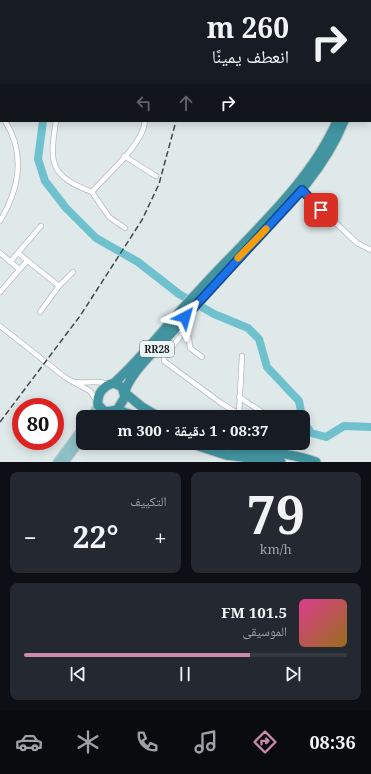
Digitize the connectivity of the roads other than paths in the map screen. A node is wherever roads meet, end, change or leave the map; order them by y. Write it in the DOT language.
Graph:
graph roads {
  1 [pos="5,122"];
  2 [pos="56,122"];
  3 [pos="145,122"];
  4 [pos="337,122"];
  5 [pos="344,122"];
  6 [pos="124,156"];
  7 [pos="156,176"];
  8 [pos="299,188"];
  9 [pos="92,192"];
  10 [pos="0,221"];
  11 [pos="41,226"];
  12 [pos="125,228"];
  13 [pos="371,250"];
  14 [pos="18,253"];
  15 [pos="0,254"];
  16 [pos="27,260"];
  17 [pos="10,262"];
  18 [pos="19,269"];
  19 [pos="73,272"];
  20 [pos="59,286"];
  21 [pos="0,292"];
  22 [pos="189,306"];
  23 [pos="40,312"];
  24 [pos="0,326"];
  25 [pos="180,330"];
  26 [pos="242,356"];
  27 [pos="202,357"];
  28 [pos="70,381"];
  29 [pos="111,384"];
  30 [pos="125,392"];
  31 [pos="239,397"];
  32 [pos="98,404"];
  33 [pos="95,410"];
  34 [pos="102,410"];
  35 [pos="114,410"];
  36 [pos="147,410"];
  37 [pos="232,410"];
  38 [pos="239,410"];
  39 [pos="260,410"];
  40 [pos="76,436"];
  41 [pos="76,447"];
  42 [pos="211,450"];
  43 [pos="251,450"];
  44 [pos="263,461"];
  45 [pos="57,462"];
  46 [pos="65,462"];
  47 [pos="281,462"];
  48 [pos="316,462"];
  1 -- 10 [label="street"];
  2 -- 9 [label="street"];
  3 -- 6 [label="street"];
  4 -- 8 [label="highway, RR28"];
  5 -- 8 [label="highway, RR28"];
  6 -- 7 [label="street"];
  6 -- 9 [label="street"];
  8 -- 13 [label="street"];
  8 -- 22 [label="highway, RR28"];
  9 -- 12 [label="street"];
  11 -- 14 [label="street"];
  14 -- 16 [label="street"];
  14 -- 17 [label="street"];
  15 -- 17 [label="street"];
  16 -- 18 [label="street"];
  16 -- 20 [label="street"];
  17 -- 18 [label="street"];
  18 -- 21 [label="street"];
  19 -- 20 [label="street"];
  20 -- 23 [label="street"];
  22 -- 25 [label="highway, RR28"];
  22 -- 29 [label="highway, RR28"];
  24 -- 28 [label="street"];
  25 -- 27 [label="street"];
  25 -- 30 [label="highway, RR28"];
  25 -- 37 [label="street"];
  26 -- 31 [label="street"];
  28 -- 29 [label="street"];
  28 -- 32 [label="street"];
  29 -- 30 [label="highway"];
  29 -- 32 [label="highway, RR28"];
  30 -- 35 [label="highway, RR28"];
  30 -- 36 [label="highway"];
  31 -- 38 [label="street"];
  31 -- 39 [label="street"];
  32 -- 33 [label="main road, RR28"];
  32 -- 34 [label="highway"];
  40 -- 45 [label="main road"];
  41 -- 46 [label="main road"];
  42 -- 44 [label="highway"];
  43 -- 48 [label="highway"];
  44 -- 47 [label="highway"];
}
